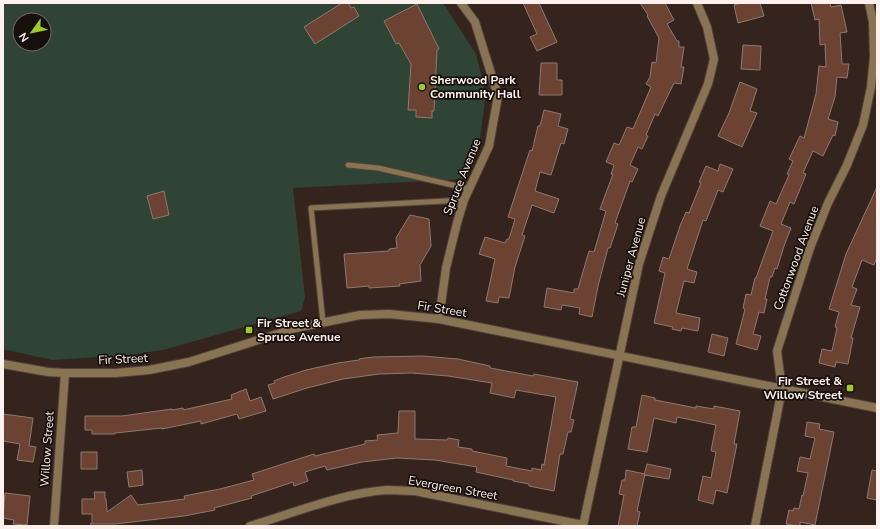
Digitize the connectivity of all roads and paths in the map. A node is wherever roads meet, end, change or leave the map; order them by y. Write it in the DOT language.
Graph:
graph roads {
  1 [pos="461,3"];
  2 [pos="697,3"];
  3 [pos="870,3"];
  4 [pos="348,165"];
  5 [pos="470,189"];
  6 [pos="464,200"];
  7 [pos="439,319"];
  8 [pos="323,322"];
  9 [pos="618,356"];
  10 [pos="3,364"];
  11 [pos="65,373"];
  12 [pos="782,389"];
  13 [pos="877,408"];
  14 [pos="583,525"];
  15 [pos="54,526"];
  16 [pos="250,526"];
  17 [pos="755,526"];
  1 -- 5 [label="street, Spruce Avenue"];
  2 -- 9 [label="street, Juniper Avenue"];
  3 -- 12 [label="street, Cottonwood Avenue"];
  4 -- 5 [label="lane"];
  5 -- 6 [label="street, Spruce Avenue"];
  6 -- 7 [label="street, Spruce Avenue"];
  6 -- 8 [label="lane"];
  7 -- 8 [label="street, Fir Street"];
  7 -- 9 [label="street, Fir Street"];
  8 -- 11 [label="street, Fir Street"];
  9 -- 12 [label="street, Fir Street"];
  9 -- 14 [label="street, Juniper Avenue"];
  10 -- 11 [label="street, Fir Street"];
  11 -- 15 [label="street, Willow Street"];
  12 -- 13 [label="street, Fir Street"];
  12 -- 17 [label="street, Cottonwood Avenue"];
  14 -- 16 [label="street, Evergreen Street"];
}
